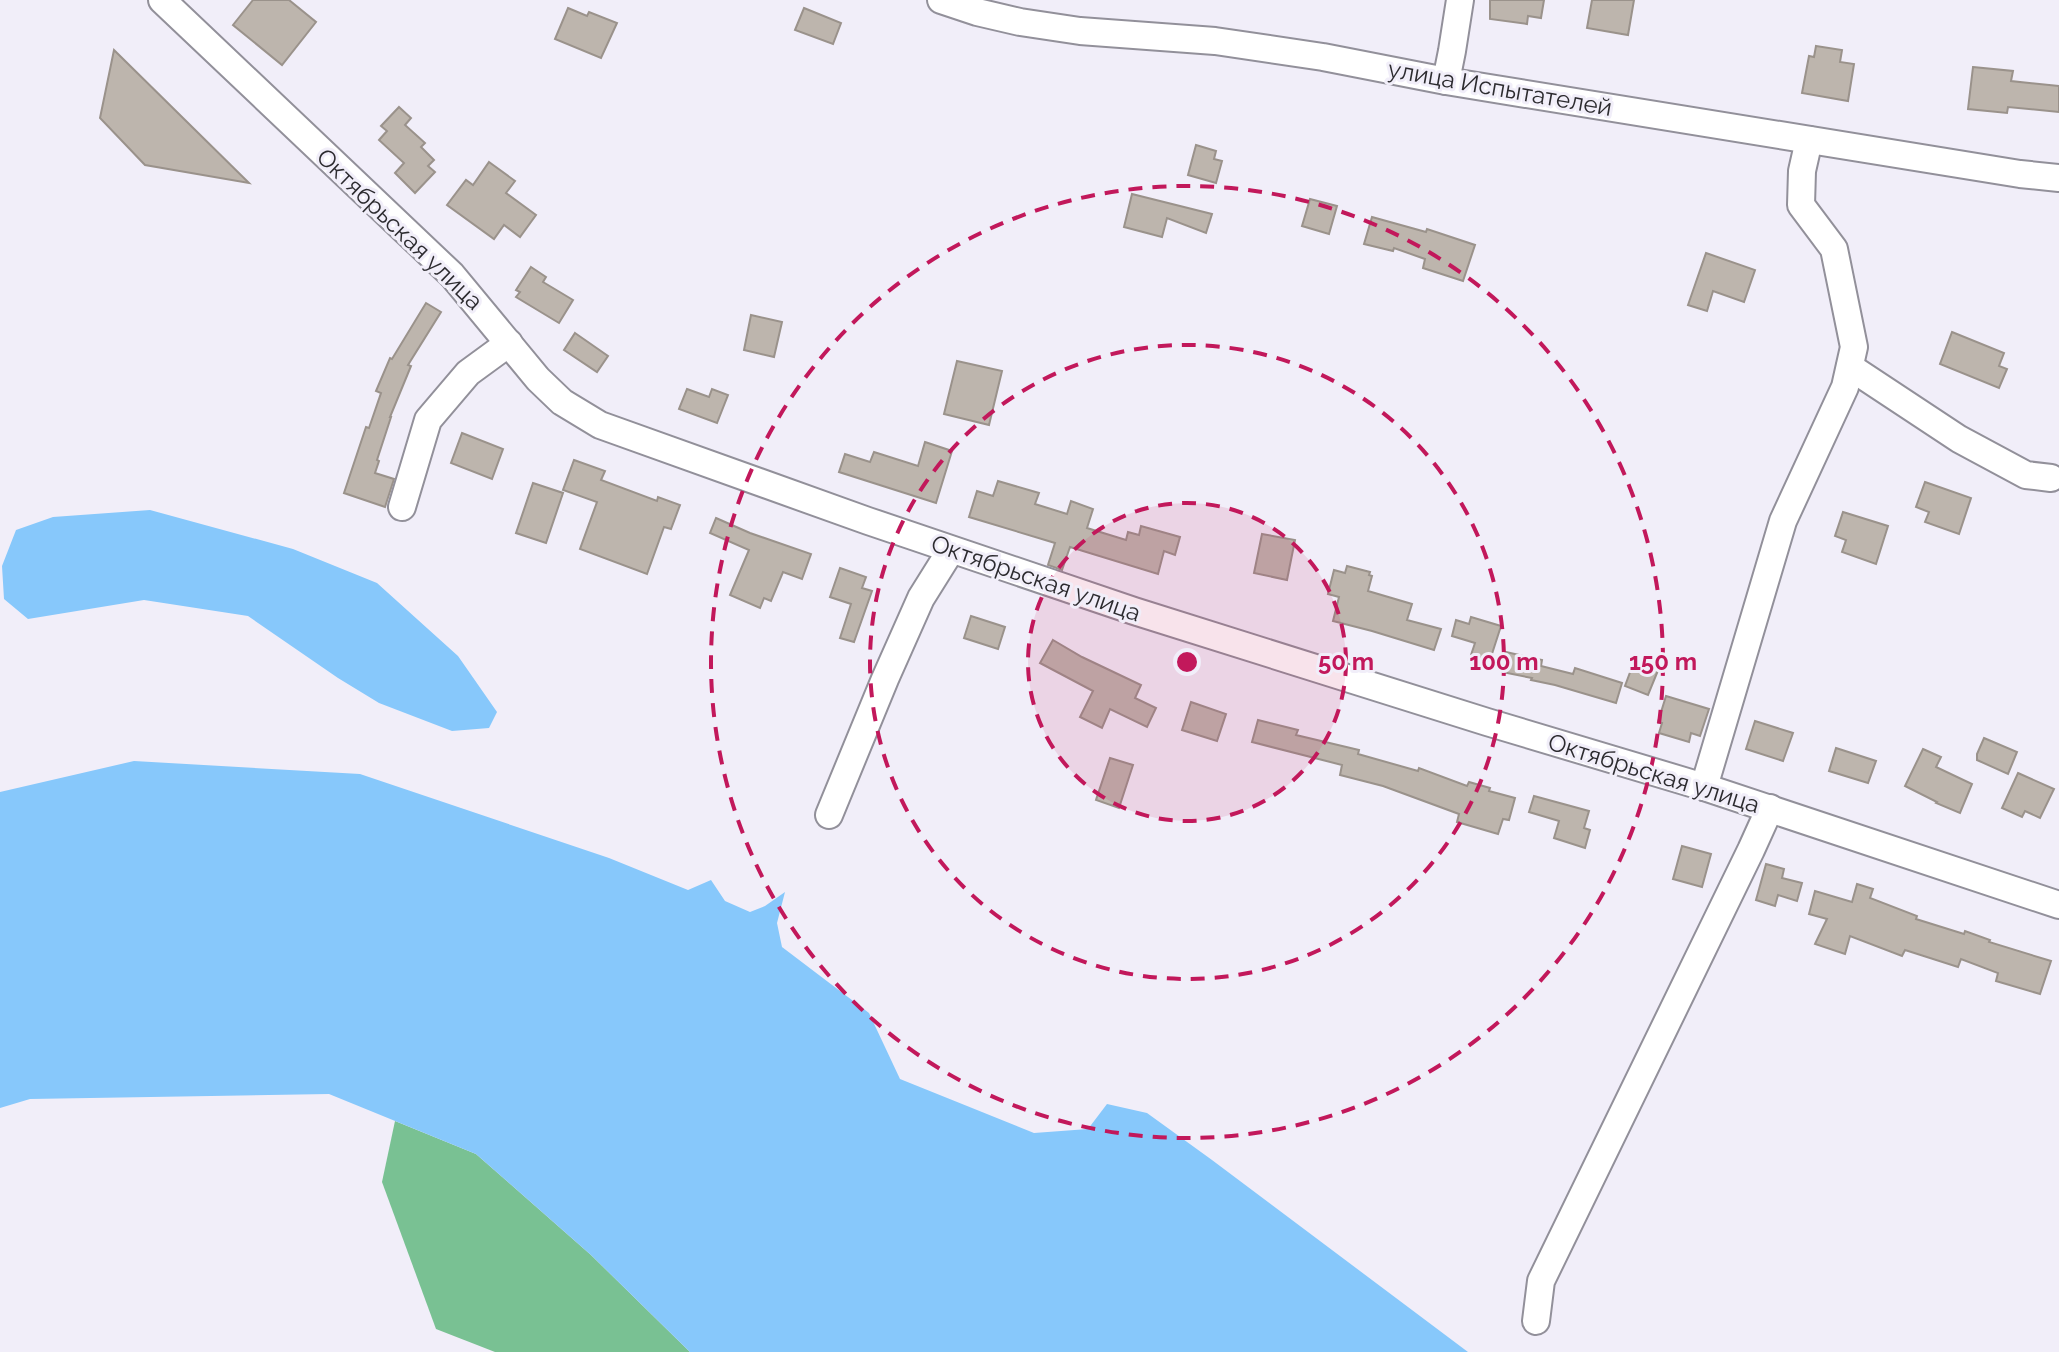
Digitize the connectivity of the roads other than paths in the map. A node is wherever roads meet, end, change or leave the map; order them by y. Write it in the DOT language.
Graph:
graph roads {
  1 [pos="162,0"];
  2 [pos="941,0"];
  3 [pos="1460,0"];
  4 [pos="1446,81"];
  5 [pos="1809,140"];
  6 [pos="2059,178"];
  7 [pos="509,343"];
  8 [pos="1850,367"];
  9 [pos="2051,478"];
  10 [pos="402,507"];
  11 [pos="951,550"];
  12 [pos="1704,787"];
  13 [pos="1770,808"];
  14 [pos="829,815"];
  15 [pos="2059,905"];
  16 [pos="1536,1321"];
  1 -- 7 [label="street, Октябрьская улица"];
  2 -- 4 [label="street, улица Испытателей"];
  3 -- 4 [label="street"];
  4 -- 5 [label="street, улица Испытателей"];
  5 -- 6 [label="street, улица Испытателей"];
  5 -- 8 [label="street"];
  7 -- 10 [label="street"];
  7 -- 11 [label="street, Октябрьская улица"];
  8 -- 9 [label="street"];
  8 -- 12 [label="street"];
  11 -- 12 [label="street, Октябрьская улица"];
  11 -- 14 [label="street"];
  12 -- 13 [label="street, Октябрьская улица"];
  13 -- 15 [label="street, Октябрьская улица"];
  13 -- 16 [label="street"];
}
